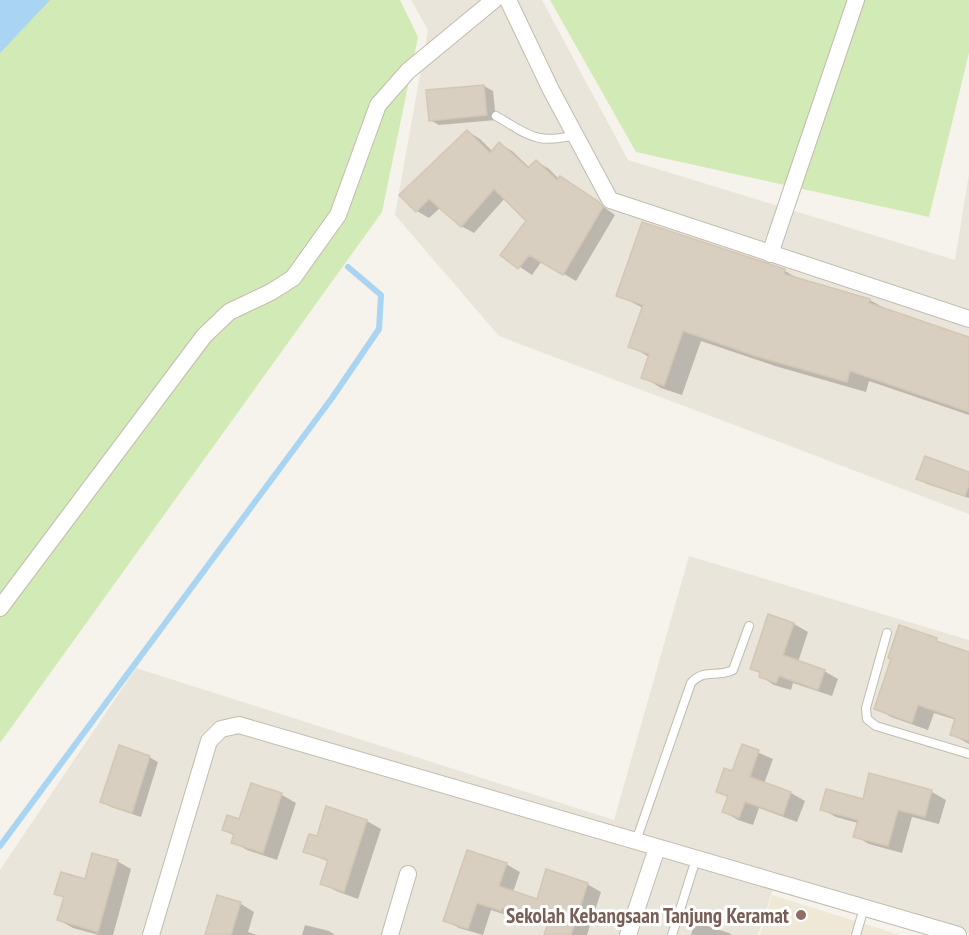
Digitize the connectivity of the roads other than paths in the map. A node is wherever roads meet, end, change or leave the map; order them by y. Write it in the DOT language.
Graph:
graph roads {
  1 [pos="494,0"];
  2 [pos="508,0"];
  3 [pos="856,0"];
  4 [pos="496,116"];
  5 [pos="576,135"];
  6 [pos="770,254"];
  7 [pos="969,319"];
  8 [pos="0,608"];
  9 [pos="749,626"];
  10 [pos="887,633"];
  11 [pos="969,754"];
  12 [pos="636,842"];
  13 [pos="657,848"];
  14 [pos="696,859"];
  15 [pos="408,874"];
  16 [pos="864,908"];
  17 [pos="151,935"];
  18 [pos="390,935"];
  19 [pos="628,935"];
  20 [pos="672,935"];
  21 [pos="856,935"];
  22 [pos="958,935"];
  1 -- 8 [label="street"];
  2 -- 5 [label="street"];
  3 -- 6 [label="street"];
  4 -- 5 [label="lane"];
  5 -- 6 [label="street"];
  6 -- 7 [label="street"];
  9 -- 12 [label="lane"];
  10 -- 11 [label="lane"];
  12 -- 13 [label="street"];
  12 -- 17 [label="street"];
  13 -- 14 [label="street"];
  13 -- 19 [label="street"];
  14 -- 16 [label="street"];
  14 -- 20 [label="lane"];
  15 -- 18 [label="street"];
  16 -- 21 [label="lane"];
  16 -- 22 [label="street"];
}
